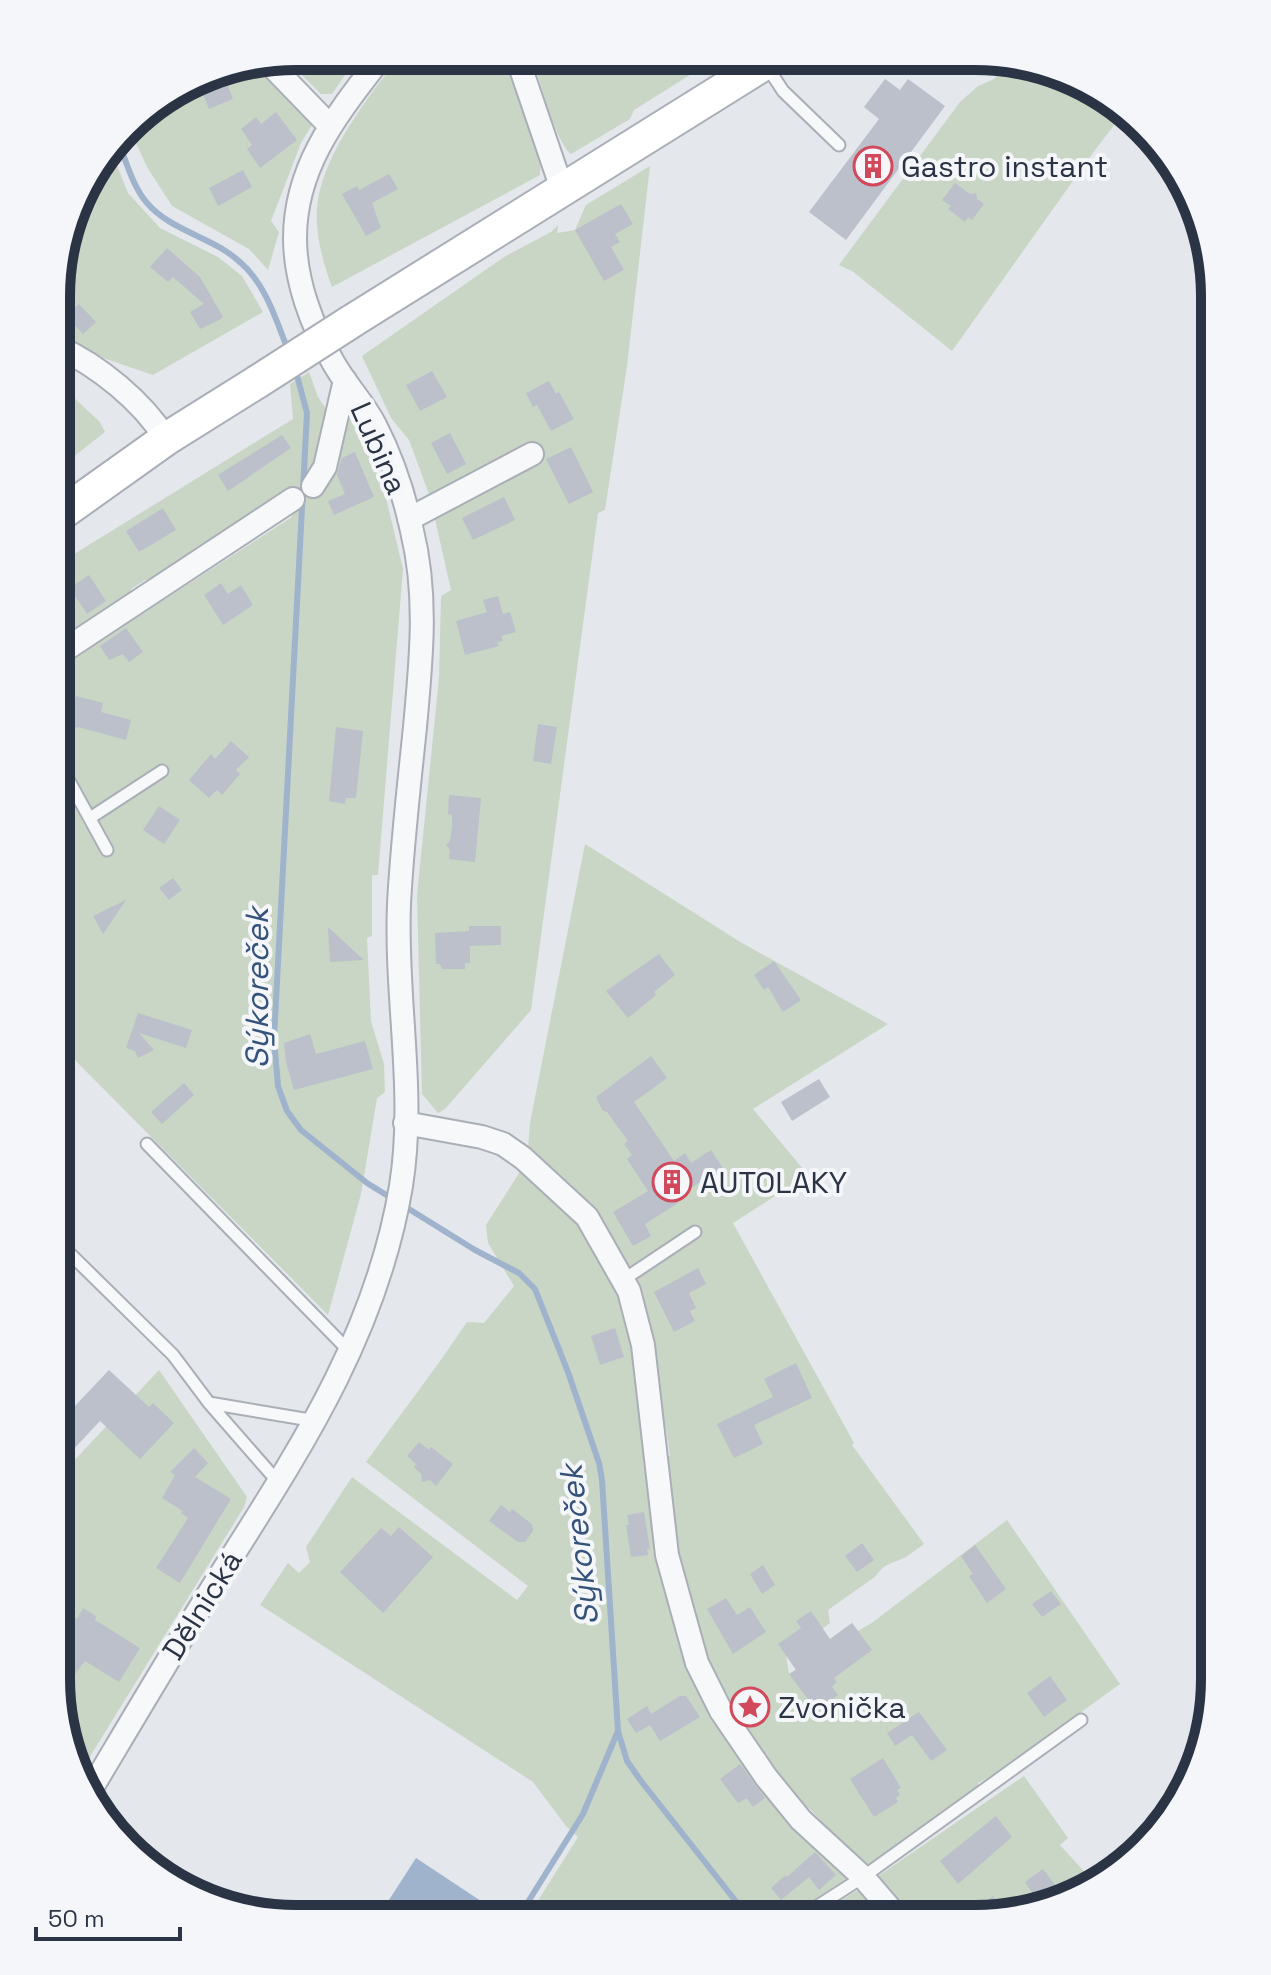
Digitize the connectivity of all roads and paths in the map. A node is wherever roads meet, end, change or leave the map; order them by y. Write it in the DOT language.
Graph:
graph roads {
  1 [pos="371,70"];
  2 [pos="521,70"];
  3 [pos="750,70"];
  4 [pos="772,70"];
  5 [pos="277,71"];
  6 [pos="329,125"];
  7 [pos="839,145"];
  8 [pos="562,189"];
  9 [pos="70,352"];
  10 [pos="345,380"];
  11 [pos="166,439"];
  12 [pos="532,454"];
  13 [pos="313,486"];
  14 [pos="293,499"];
  15 [pos="70,507"];
  16 [pos="409,519"];
  17 [pos="70,646"];
  18 [pos="162,771"];
  19 [pos="70,782"];
  20 [pos="90,818"];
  21 [pos="107,850"];
  22 [pos="405,1123"];
  23 [pos="147,1144"];
  24 [pos="695,1232"];
  25 [pos="70,1254"];
  26 [pos="623,1280"];
  27 [pos="349,1351"];
  28 [pos="209,1403"];
  29 [pos="317,1421"];
  30 [pos="278,1482"];
  31 [pos="1081,1720"];
  32 [pos="95,1782"];
  33 [pos="863,1877"];
  34 [pos="819,1905"];
  35 [pos="887,1905"];
  1 -- 6 [label="street, Lubina"];
  2 -- 8 [label="street"];
  3 -- 8 [label="main road"];
  4 -- 7 [label="lane"];
  5 -- 6 [label="street"];
  6 -- 10 [label="street, Lubina"];
  8 -- 11 [label="main road, bridge"];
  9 -- 11 [label="street"];
  10 -- 13 [label="street"];
  10 -- 16 [label="street, Lubina"];
  11 -- 15 [label="main road"];
  12 -- 16 [label="street"];
  14 -- 17 [label="street"];
  16 -- 22 [label="street, Lubina"];
  18 -- 20 [label="lane"];
  19 -- 20 [label="lane"];
  20 -- 21 [label="lane"];
  22 -- 26 [label="street"];
  22 -- 27 [label="street, Dělnická"];
  23 -- 27 [label="lane"];
  24 -- 26 [label="lane"];
  25 -- 28 [label="lane"];
  26 -- 33 [label="street"];
  27 -- 29 [label="street, Dělnická"];
  28 -- 29 [label="lane"];
  28 -- 30 [label="lane"];
  29 -- 30 [label="street, Dělnická"];
  30 -- 32 [label="street, Dělnická"];
  31 -- 33 [label="lane"];
  33 -- 34 [label="lane"];
  33 -- 35 [label="street"];
}
